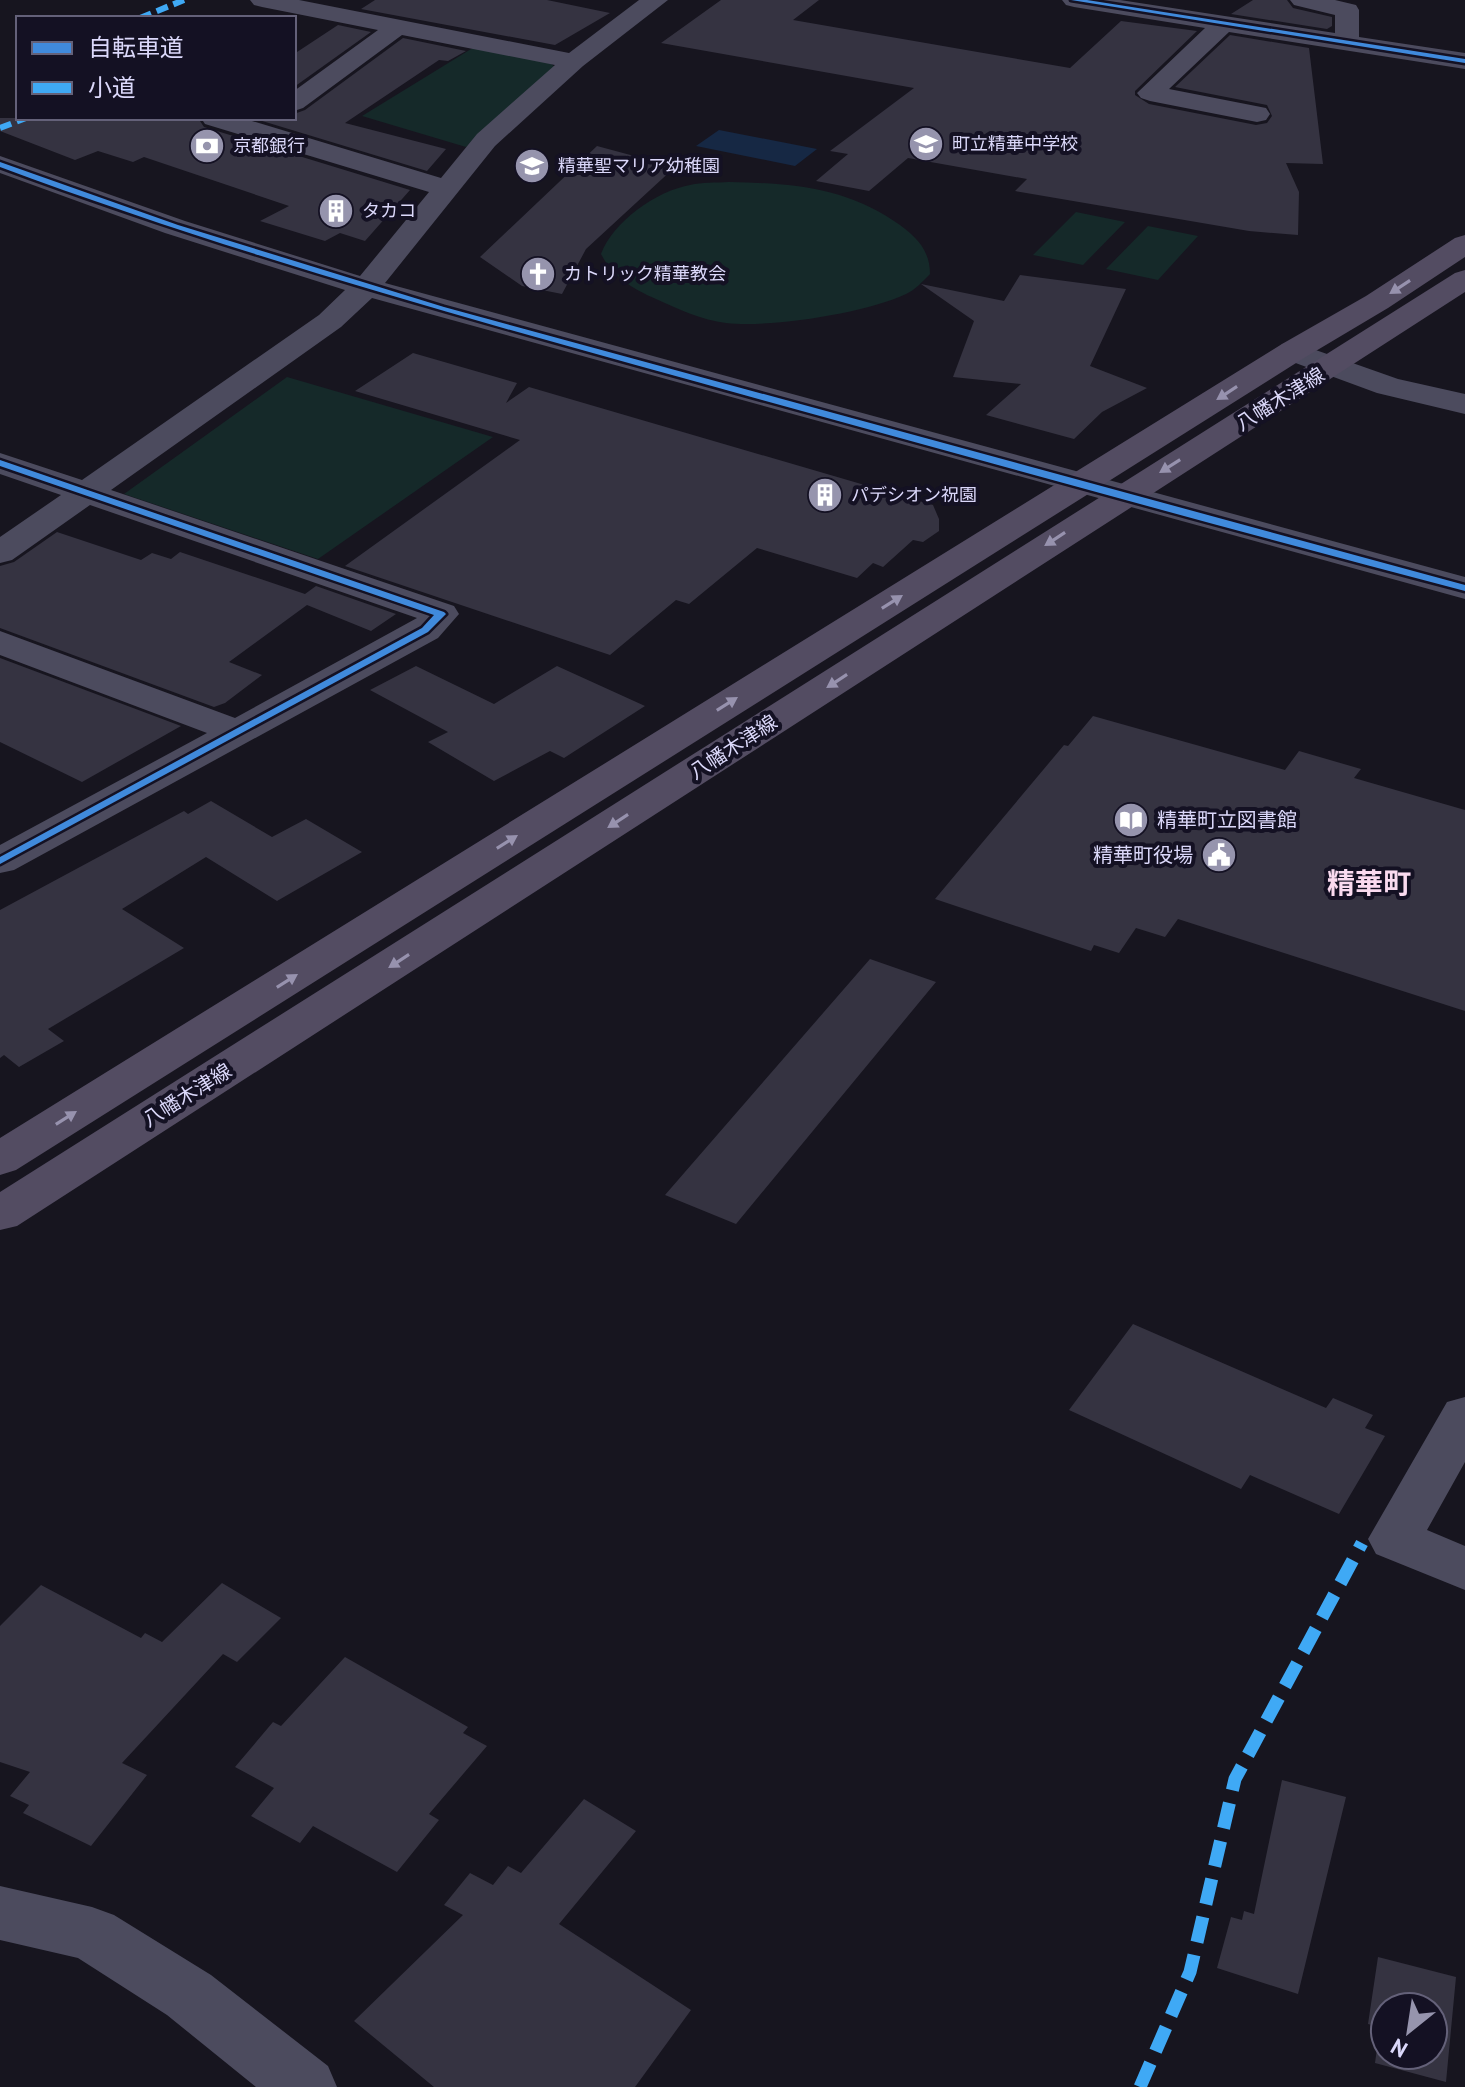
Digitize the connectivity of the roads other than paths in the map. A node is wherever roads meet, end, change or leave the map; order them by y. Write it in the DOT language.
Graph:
graph roads {
  1 [pos="262,0"];
  2 [pos="1074,0"];
  3 [pos="1302,0"];
  4 [pos="644,2"];
  5 [pos="287,5"];
  6 [pos="1176,7"];
  7 [pos="262,16"];
  8 [pos="1224,23"];
  9 [pos="400,25"];
  10 [pos="1347,41"];
  11 [pos="574,61"];
  12 [pos="1465,61"];
  13 [pos="296,102"];
  14 [pos="1257,114"];
  15 [pos="228,120"];
  16 [pos="264,125"];
  17 [pos="0,164"];
  18 [pos="446,188"];
  19 [pos="1465,244"];
  20 [pos="1465,279"];
  21 [pos="366,287"];
  22 [pos="1293,351"];
  23 [pos="1332,366"];
  24 [pos="1465,404"];
  25 [pos="0,463"];
  26 [pos="1080,486"];
  27 [pos="83,493"];
  28 [pos="1120,497"];
  29 [pos="0,553"];
  30 [pos="1465,588"];
  31 [pos="0,642"];
  32 [pos="238,732"];
  33 [pos="0,861"];
  34 [pos="0,1159"];
  35 [pos="0,1214"];
  36 [pos="1465,1416"];
  37 [pos="1465,1569"];
  38 [pos="0,1913"];
  39 [pos="305,2087"];
  1 -- 5 [label="street"];
  2 -- 6 [label="street"];
  3 -- 10 [label="street"];
  4 -- 11 [label="street"];
  5 -- 7 [label="street"];
  5 -- 9 [label="street"];
  6 -- 8 [label="street"];
  8 -- 10 [label="street"];
  8 -- 14 [label="street"];
  9 -- 11 [label="street"];
  9 -- 13 [label="street"];
  10 -- 12 [label="street"];
  11 -- 18 [label="street"];
  15 -- 16 [label="street"];
  16 -- 18 [label="street"];
  17 -- 21 [label="street"];
  18 -- 21 [label="street"];
  19 -- 22 [label="main road, 八幡木津線, one-way"];
  20 -- 23 [label="main road, 八幡木津線"];
  21 -- 26 [label="street"];
  21 -- 27 [label="street"];
  22 -- 23 [label="street"];
  22 -- 26 [label="main road, 八幡木津線, one-way"];
  23 -- 24 [label="street"];
  23 -- 28 [label="main road, 八幡木津線, one-way"];
  25 -- 27 [label="street"];
  26 -- 28 [label="street"];
  34 -- 26 [label="main road, 八幡木津線, one-way"];
  27 -- 29 [label="street"];
  27 -- 32 [label="street"];
  28 -- 30 [label="street"];
  28 -- 35 [label="main road, 八幡木津線, one-way"];
  31 -- 32 [label="street"];
  32 -- 33 [label="street"];
  36 -- 37 [label="street"];
  38 -- 39 [label="street"];
}
